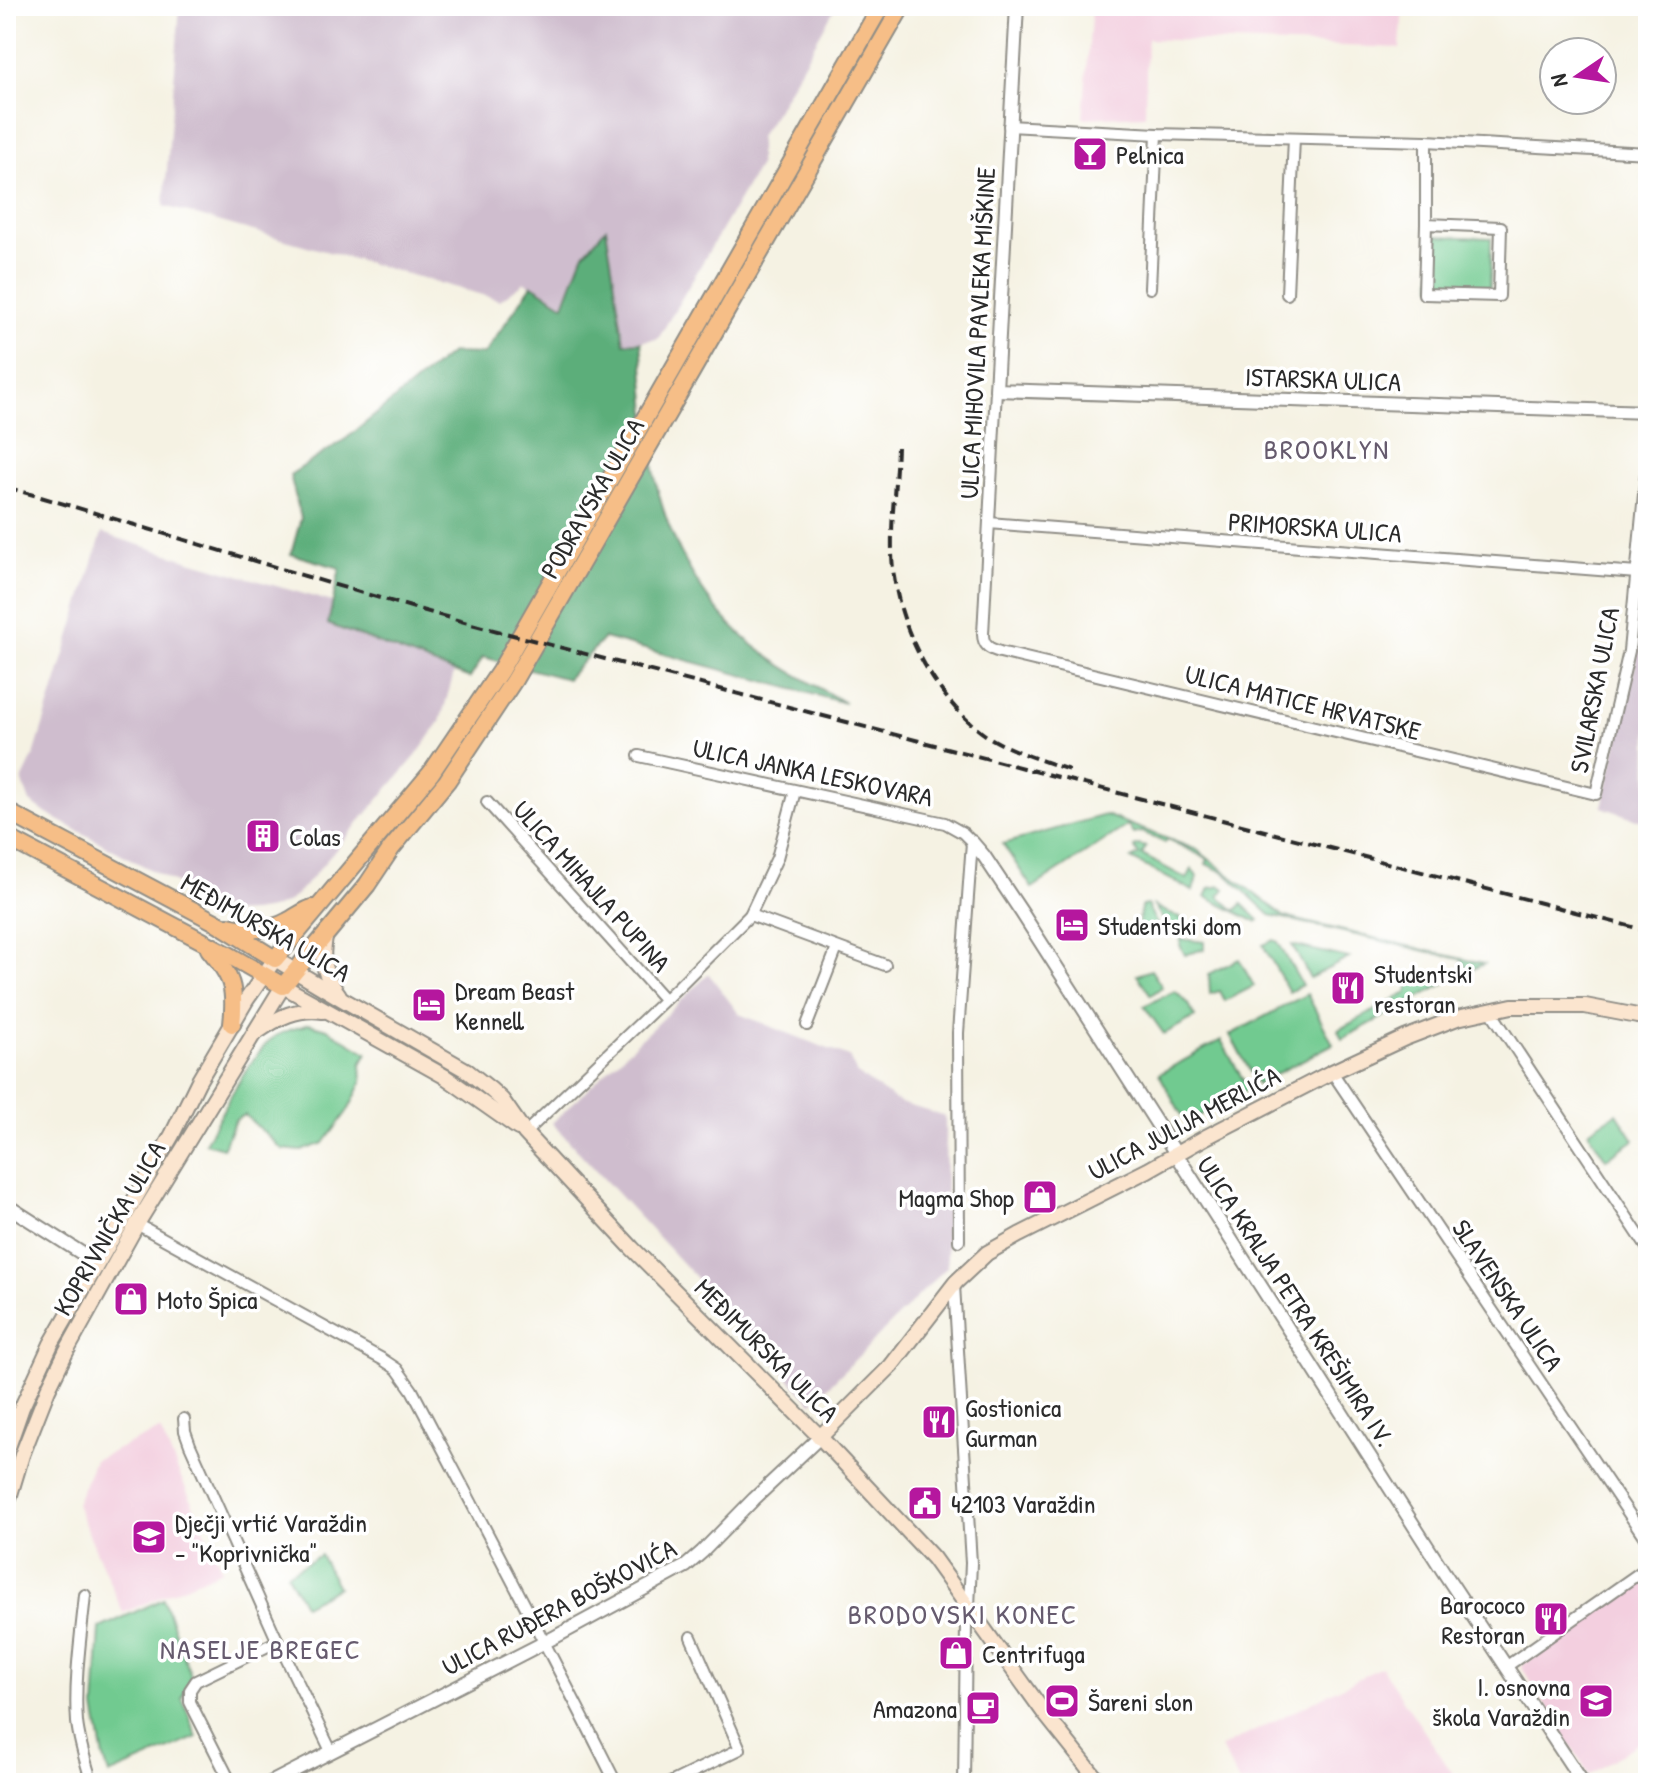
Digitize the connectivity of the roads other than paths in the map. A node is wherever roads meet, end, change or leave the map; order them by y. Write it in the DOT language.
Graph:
graph roads {
  1 [pos="881,6"];
  2 [pos="902,6"];
  3 [pos="1017,6"];
  4 [pos="1009,126"];
  5 [pos="1157,134"];
  6 [pos="1294,138"];
  7 [pos="1426,141"];
  8 [pos="1648,153"];
  9 [pos="1426,224"];
  10 [pos="1150,288"];
  11 [pos="1287,294"];
  12 [pos="996,390"];
  13 [pos="1648,412"];
  14 [pos="1648,452"];
  15 [pos="989,523"];
  16 [pos="1637,573"];
  17 [pos="1000,652"];
  18 [pos="639,756"];
  19 [pos="795,791"];
  20 [pos="1596,794"];
  21 [pos="487,802"];
  22 [pos="6,811"];
  23 [pos="6,837"];
  24 [pos="972,842"];
  25 [pos="319,906"];
  26 [pos="750,915"];
  27 [pos="219,924"];
  28 [pos="326,933"];
  29 [pos="203,942"];
  30 [pos="837,948"];
  31 [pos="275,959"];
  32 [pos="885,965"];
  33 [pos="295,971"];
  34 [pos="264,975"];
  35 [pos="283,986"];
  36 [pos="342,999"];
  37 [pos="664,999"];
  38 [pos="1490,1010"];
  39 [pos="330,1012"];
  40 [pos="1648,1018"];
  41 [pos="232,1024"];
  42 [pos="807,1025"];
  43 [pos="250,1037"];
  44 [pos="1332,1072"];
  45 [pos="525,1133"];
  46 [pos="1176,1154"];
  47 [pos="6,1205"];
  48 [pos="137,1224"];
  49 [pos="959,1241"];
  50 [pos="1648,1249"];
  51 [pos="97,1263"];
  52 [pos="954,1285"];
  53 [pos="184,1419"];
  54 [pos="820,1437"];
  55 [pos="6,1453"];
  56 [pos="6,1508"];
  57 [pos="1648,1542"];
  58 [pos="1648,1567"];
  59 [pos="85,1595"];
  60 [pos="969,1607"];
  61 [pos="691,1637"];
  62 [pos="278,1641"];
  63 [pos="545,1642"];
  64 [pos="1507,1666"];
  65 [pos="331,1751"];
  66 [pos="92,1783"];
  67 [pos="231,1783"];
  68 [pos="270,1783"];
  69 [pos="616,1783"];
  70 [pos="670,1783"];
  71 [pos="964,1783"];
  72 [pos="1100,1783"];
  73 [pos="1583,1783"];
  1 -- 25 [label="main road, PODRAVSKA ULICA"];
  2 -- 28 [label="main road, PODRAVSKA ULICA"];
  3 -- 4 [label="street, ULICA MIHOVILA PAVLEKA MIŠKINE"];
  4 -- 5 [label="street"];
  4 -- 12 [label="street, ULICA MIHOVILA PAVLEKA MIŠKINE"];
  5 -- 6 [label="street"];
  5 -- 10 [label="street"];
  6 -- 7 [label="street"];
  6 -- 11 [label="street"];
  7 -- 8 [label="street"];
  7 -- 9 [label="street"];
  9 -- 9 [label="street"];
  12 -- 13 [label="street, ISTARSKA ULICA"];
  12 -- 15 [label="street, ULICA MIHOVILA PAVLEKA MIŠKINE"];
  14 -- 16 [label="street, SVILARSKA ULICA"];
  15 -- 16 [label="street, PRIMORSKA ULICA"];
  15 -- 17 [label="street, ULICA MIHOVILA PAVLEKA MIŠKINE"];
  16 -- 20 [label="street, SVILARSKA ULICA"];
  17 -- 20 [label="street, ULICA MATICE HRVATSKE"];
  18 -- 19 [label="street, ULICA JANKA LESKOVARA"];
  19 -- 24 [label="street, ULICA JANKA LESKOVARA"];
  19 -- 26 [label="street"];
  21 -- 37 [label="street, ULICA MIHAJLA PUPINA"];
  22 -- 27 [label="main road, MEĐIMURSKA ULICA"];
  23 -- 29 [label="main road, MEĐIMURSKA ULICA"];
  24 -- 46 [label="street, ULICA KRALJA PETRA KREŠIMIRA IV."];
  24 -- 49 [label="street"];
  25 -- 27 [label="main road"];
  25 -- 31 [label="main road, PODRAVSKA ULICA"];
  26 -- 30 [label="street"];
  26 -- 37 [label="street"];
  27 -- 31 [label="main road, MEĐIMURSKA ULICA"];
  28 -- 33 [label="main road, PODRAVSKA ULICA"];
  28 -- 36 [label="main road"];
  29 -- 34 [label="main road, MEĐIMURSKA ULICA"];
  29 -- 41 [label="main road"];
  30 -- 32 [label="street"];
  30 -- 42 [label="street"];
  31 -- 33 [label="main road, MEĐIMURSKA ULICA"];
  31 -- 34 [label="main road, PODRAVSKA ULICA"];
  33 -- 35 [label="main road, PODRAVSKA ULICA"];
  33 -- 36 [label="main road, MEĐIMURSKA ULICA"];
  34 -- 35 [label="main road, MEĐIMURSKA ULICA"];
  34 -- 41 [label="main road, KOPRIVNIČKA ULICA"];
  35 -- 39 [label="main road, MEĐIMURSKA ULICA"];
  35 -- 43 [label="main road, KOPRIVNIČKA ULICA"];
  36 -- 45 [label="main road, MEĐIMURSKA ULICA"];
  37 -- 45 [label="street"];
  38 -- 40 [label="main road, ULICA JULIJA MERLIĆA"];
  38 -- 44 [label="main road, ULICA JULIJA MERLIĆA"];
  38 -- 50 [label="street"];
  39 -- 43 [label="main road"];
  39 -- 45 [label="main road, MEĐIMURSKA ULICA"];
  41 -- 51 [label="main road, KOPRIVNIČKA ULICA"];
  43 -- 48 [label="main road, KOPRIVNIČKA ULICA"];
  44 -- 46 [label="main road, ULICA JULIJA MERLIĆA"];
  44 -- 57 [label="street, SLAVENSKA ULICA"];
  45 -- 54 [label="main road, MEĐIMURSKA ULICA"];
  46 -- 52 [label="main road, ULICA JULIJA MERLIĆA"];
  46 -- 64 [label="street, ULICA KRALJA PETRA KREŠIMIRA IV."];
  47 -- 51 [label="street"];
  48 -- 56 [label="main road, KOPRIVNIČKA ULICA"];
  48 -- 63 [label="street"];
  51 -- 55 [label="main road, KOPRIVNIČKA ULICA"];
  52 -- 54 [label="main road, ULICA JULIJA MERLIĆA"];
  52 -- 60 [label="street"];
  53 -- 62 [label="street"];
  54 -- 60 [label="main road, MEĐIMURSKA ULICA"];
  54 -- 63 [label="street, ULICA RUĐERA BOŠKOVIĆA"];
  58 -- 64 [label="street"];
  59 -- 66 [label="street"];
  60 -- 71 [label="street"];
  60 -- 72 [label="main road, MEĐIMURSKA ULICA"];
  61 -- 70 [label="street"];
  62 -- 65 [label="street"];
  62 -- 67 [label="street"];
  63 -- 65 [label="street, ULICA RUĐERA BOŠKOVIĆA"];
  63 -- 69 [label="street"];
  64 -- 73 [label="street, ULICA KRALJA PETRA KREŠIMIRA IV."];
  65 -- 68 [label="street, ULICA RUĐERA BOŠKOVIĆA"];
}
